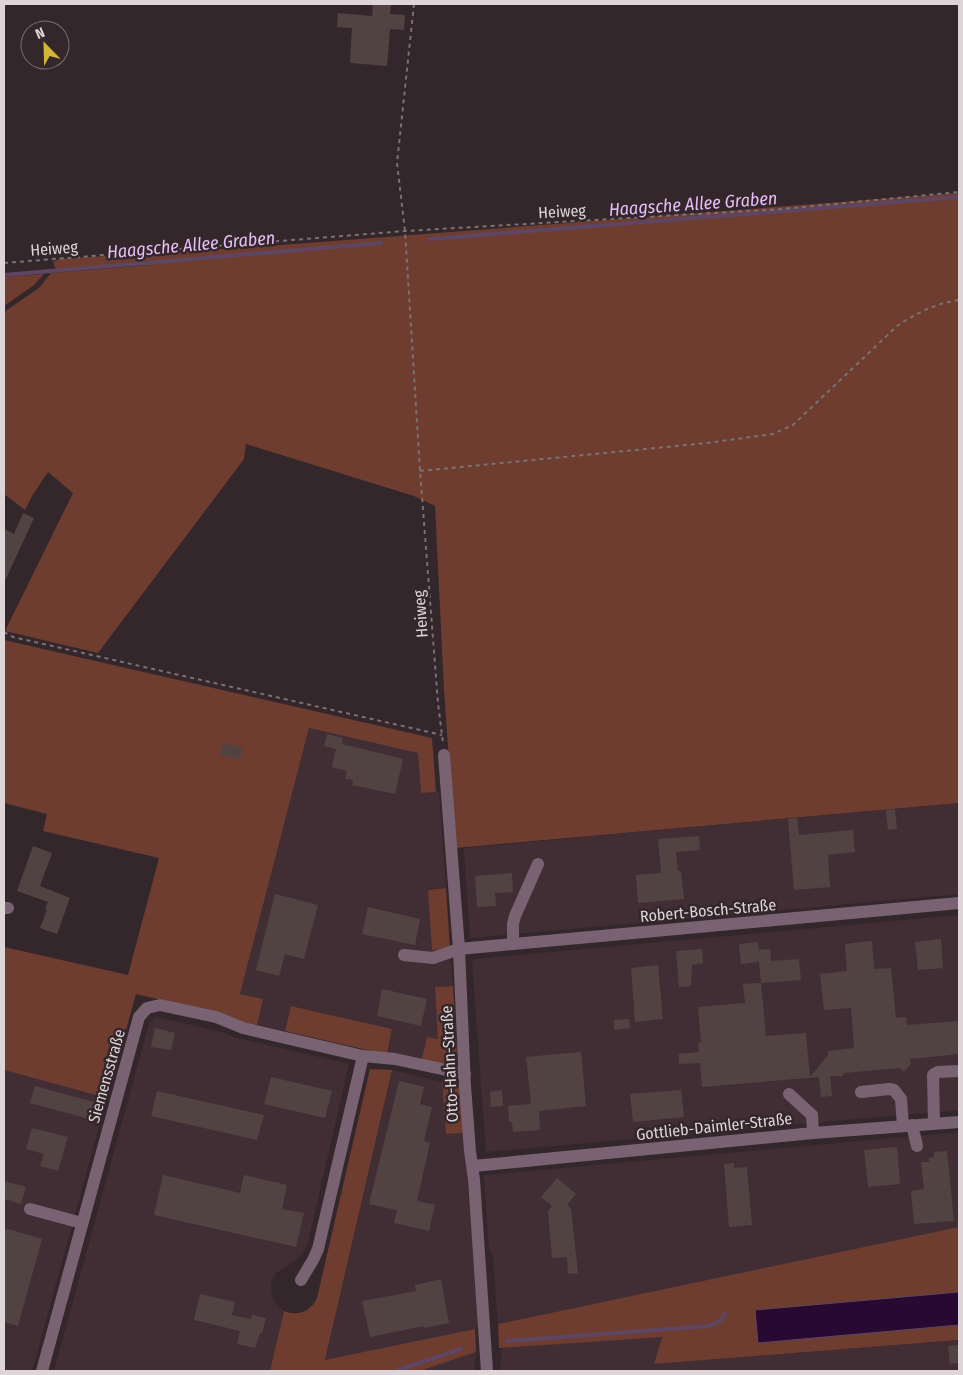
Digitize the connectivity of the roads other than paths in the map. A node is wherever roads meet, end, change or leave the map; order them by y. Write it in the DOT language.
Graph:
graph roads {
  1 [pos="444,755"];
  2 [pos="538,864"];
  3 [pos="959,903"];
  4 [pos="514,944"];
  5 [pos="459,949"];
  6 [pos="404,955"];
  7 [pos="363,1056"];
  8 [pos="959,1071"];
  9 [pos="465,1074"];
  10 [pos="861,1092"];
  11 [pos="789,1094"];
  12 [pos="959,1122"];
  13 [pos="934,1124"];
  14 [pos="908,1126"];
  15 [pos="813,1133"];
  16 [pos="917,1146"];
  17 [pos="473,1166"];
  18 [pos="30,1209"];
  19 [pos="82,1223"];
  20 [pos="300,1280"];
  21 [pos="42,1371"];
  22 [pos="487,1371"];
  1 -- 5 [label="street, Otto-Hahn-Straße"];
  2 -- 4 [label="street"];
  3 -- 4 [label="street, Robert-Bosch-Straße"];
  4 -- 5 [label="street, Robert-Bosch-Straße"];
  5 -- 6 [label="street, Robert-Bosch-Straße"];
  5 -- 9 [label="street, Otto-Hahn-Straße"];
  7 -- 9 [label="street, Siemensstraße"];
  7 -- 19 [label="street, Siemensstraße"];
  7 -- 20 [label="street"];
  8 -- 13 [label="street"];
  9 -- 17 [label="street, Otto-Hahn-Straße"];
  10 -- 14 [label="street"];
  11 -- 15 [label="street"];
  12 -- 13 [label="street, Gottlieb-Daimler-Straße"];
  13 -- 14 [label="street, Gottlieb-Daimler-Straße"];
  14 -- 15 [label="street, Gottlieb-Daimler-Straße"];
  14 -- 16 [label="street"];
  15 -- 17 [label="street, Gottlieb-Daimler-Straße"];
  17 -- 22 [label="street, Otto-Hahn-Straße"];
  18 -- 19 [label="street"];
  19 -- 21 [label="street, Siemensstraße"];
}
